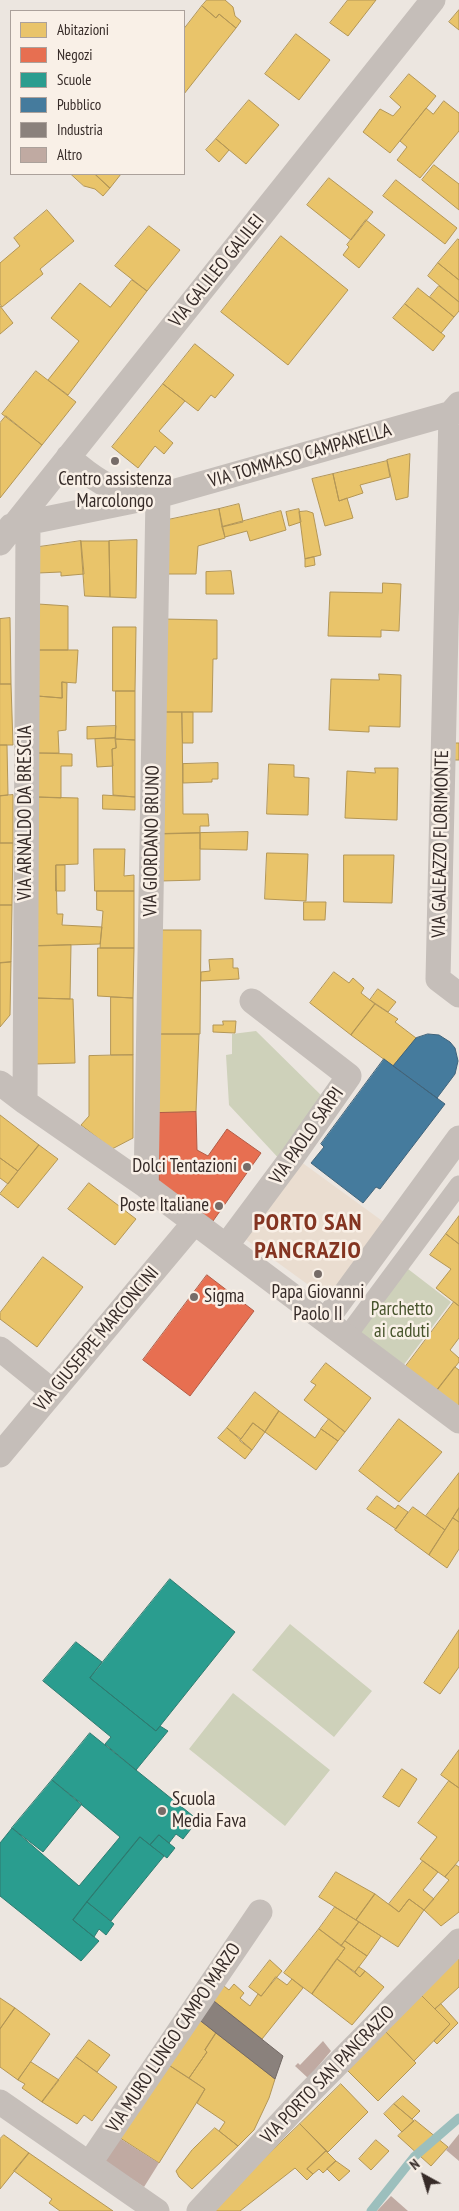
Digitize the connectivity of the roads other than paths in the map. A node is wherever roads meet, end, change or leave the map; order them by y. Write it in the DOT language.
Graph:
graph roads {
  1 [pos="433,0"];
  2 [pos="456,409"];
  3 [pos="68,457"];
  4 [pos="149,497"];
  5 [pos="10,530"];
  6 [pos="459,995"];
  7 [pos="252,1001"];
  8 [pos="0,1083"];
  9 [pos="25,1102"];
  10 [pos="459,1138"];
  11 [pos="459,1185"];
  12 [pos="146,1186"];
  13 [pos="194,1223"];
  14 [pos="226,1246"];
  15 [pos="326,1320"];
  16 [pos="347,1336"];
  17 [pos="0,1349"];
  18 [pos="52,1391"];
  19 [pos="459,1421"];
  20 [pos="0,1455"];
  21 [pos="260,1912"];
  22 [pos="459,1941"];
  23 [pos="0,2102"];
  24 [pos="89,2164"];
  25 [pos="157,2211"];
  26 [pos="199,2211"];
  1 -- 3 [label="street, VIA GALILEO GALILEI"];
  2 -- 4 [label="street, VIA TOMMASO CAMPANELLA"];
  2 -- 6 [label="street, VIA GALEAZZO FLORIMONTE"];
  3 -- 4 [label="street"];
  3 -- 5 [label="street, VIA GALILEO GALILEI"];
  4 -- 5 [label="street, VIA TOMMASO CAMPANELLA"];
  4 -- 12 [label="street, VIA GIORDANO BRUNO"];
  5 -- 9 [label="street, VIA ARNALDO DA BRESCIA"];
  7 -- 14 [label="street, VIA PAOLO SARPI"];
  8 -- 9 [label="street"];
  9 -- 12 [label="street"];
  10 -- 15 [label="street"];
  11 -- 16 [label="street"];
  12 -- 13 [label="street"];
  13 -- 14 [label="street"];
  13 -- 18 [label="street, VIA GIUSEPPE MARCONCINI"];
  14 -- 15 [label="street"];
  15 -- 16 [label="street"];
  16 -- 19 [label="street"];
  17 -- 18 [label="street"];
  18 -- 20 [label="street, VIA GIUSEPPE MARCONCINI"];
  21 -- 24 [label="street, VIA MURO LUNGO CAMPO MARZO"];
  22 -- 26 [label="street, VIA PORTO SAN PANCRAZIO"];
  23 -- 24 [label="street"];
  24 -- 25 [label="street"];
}
